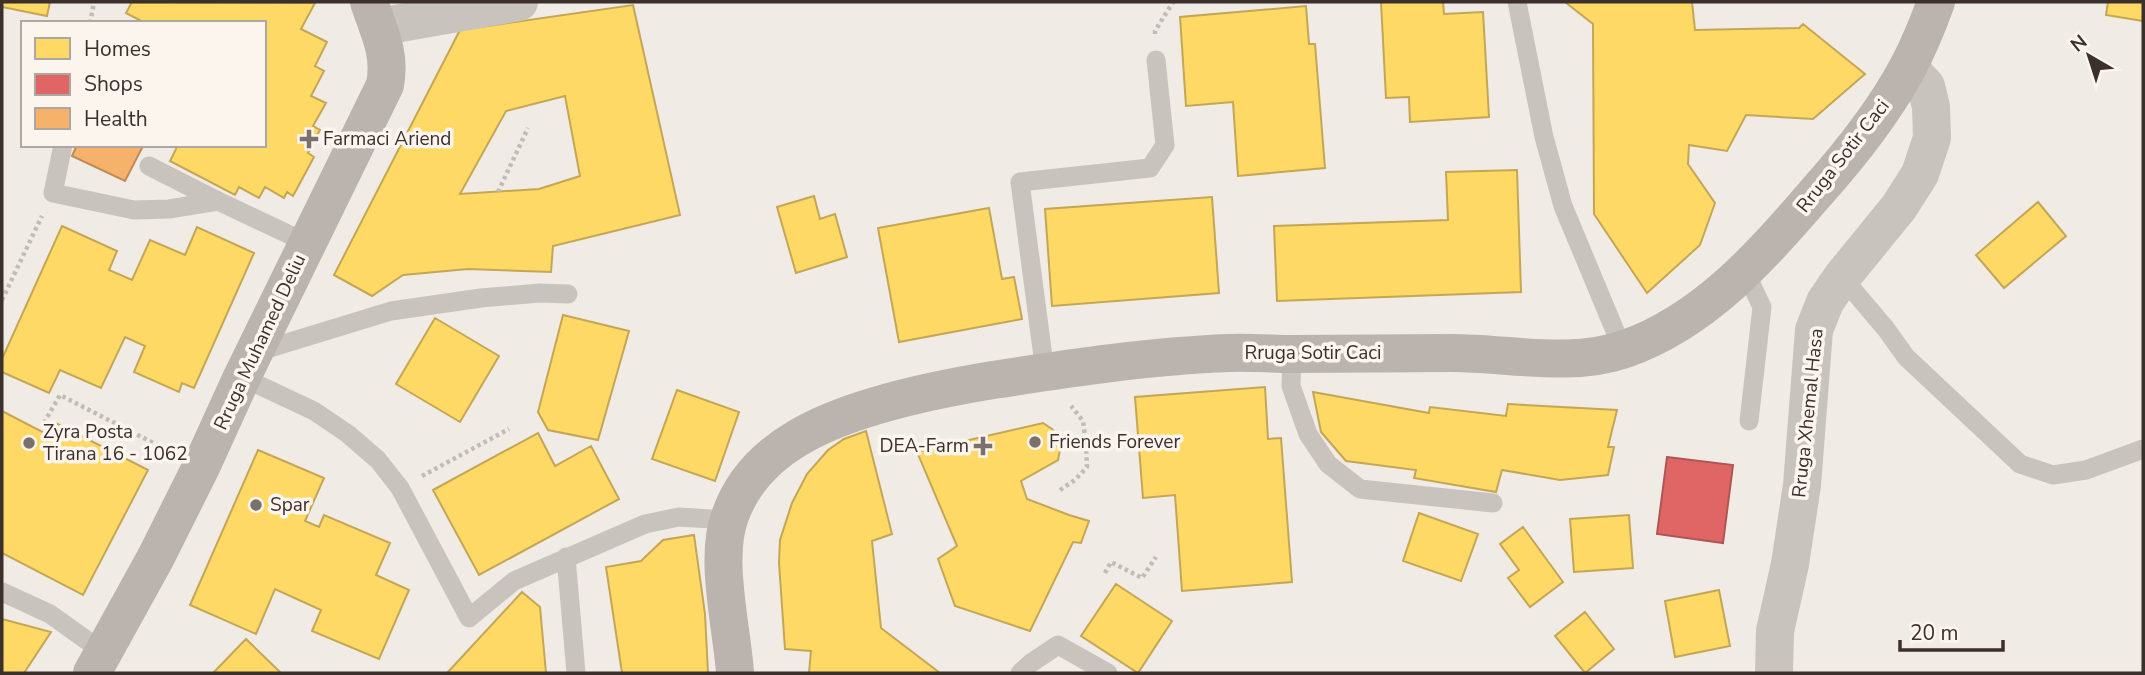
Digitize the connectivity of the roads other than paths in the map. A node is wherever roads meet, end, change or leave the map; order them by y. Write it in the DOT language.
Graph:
graph roads {
  1 [pos="519,2"];
  2 [pos="1517,2"];
  3 [pos="1936,2"];
  4 [pos="373,15"];
  5 [pos="1156,60"];
  6 [pos="1908,67"];
  7 [pos="63,147"];
  8 [pos="149,166"];
  9 [pos="218,201"];
  10 [pos="307,243"];
  11 [pos="1745,271"];
  12 [pos="1842,276"];
  13 [pos="568,294"];
  14 [pos="1623,350"];
  15 [pos="1292,354"];
  16 [pos="249,365"];
  17 [pos="1045,372"];
  18 [pos="1749,421"];
  19 [pos="2143,449"];
  20 [pos="1493,503"];
  21 [pos="728,520"];
  22 [pos="566,558"];
  23 [pos="2,592"];
  24 [pos="98,663"];
  25 [pos="576,673"];
  26 [pos="735,673"];
  27 [pos="1020,673"];
  28 [pos="1108,673"];
  29 [pos="1774,673"];
  1 -- 4 [label="street"];
  2 -- 14 [label="lane"];
  3 -- 6 [label="main road, Rruga Sotir Caci"];
  4 -- 10 [label="main road, Rruga Muhamed Deliu"];
  5 -- 17 [label="lane"];
  6 -- 11 [label="main road, Rruga Sotir Caci"];
  6 -- 12 [label="street, Rruga Xhemal Hasa"];
  7 -- 9 [label="lane"];
  8 -- 9 [label="lane"];
  9 -- 10 [label="lane"];
  10 -- 16 [label="main road, Rruga Muhamed Deliu"];
  11 -- 14 [label="main road, Rruga Sotir Caci"];
  11 -- 18 [label="lane"];
  12 -- 19 [label="lane"];
  12 -- 29 [label="street, Rruga Xhemal Hasa"];
  13 -- 16 [label="lane"];
  14 -- 15 [label="main road, Rruga Sotir Caci"];
  15 -- 17 [label="main road, Rruga Sotir Caci"];
  15 -- 20 [label="lane"];
  16 -- 22 [label="lane"];
  16 -- 24 [label="main road, Rruga Muhamed Deliu"];
  17 -- 21 [label="main road, Rruga Sotir Caci"];
  21 -- 22 [label="lane"];
  21 -- 26 [label="main road, Rruga Sotir Caci"];
  22 -- 25 [label="lane"];
  23 -- 24 [label="lane"];
  27 -- 28 [label="lane"];
}
